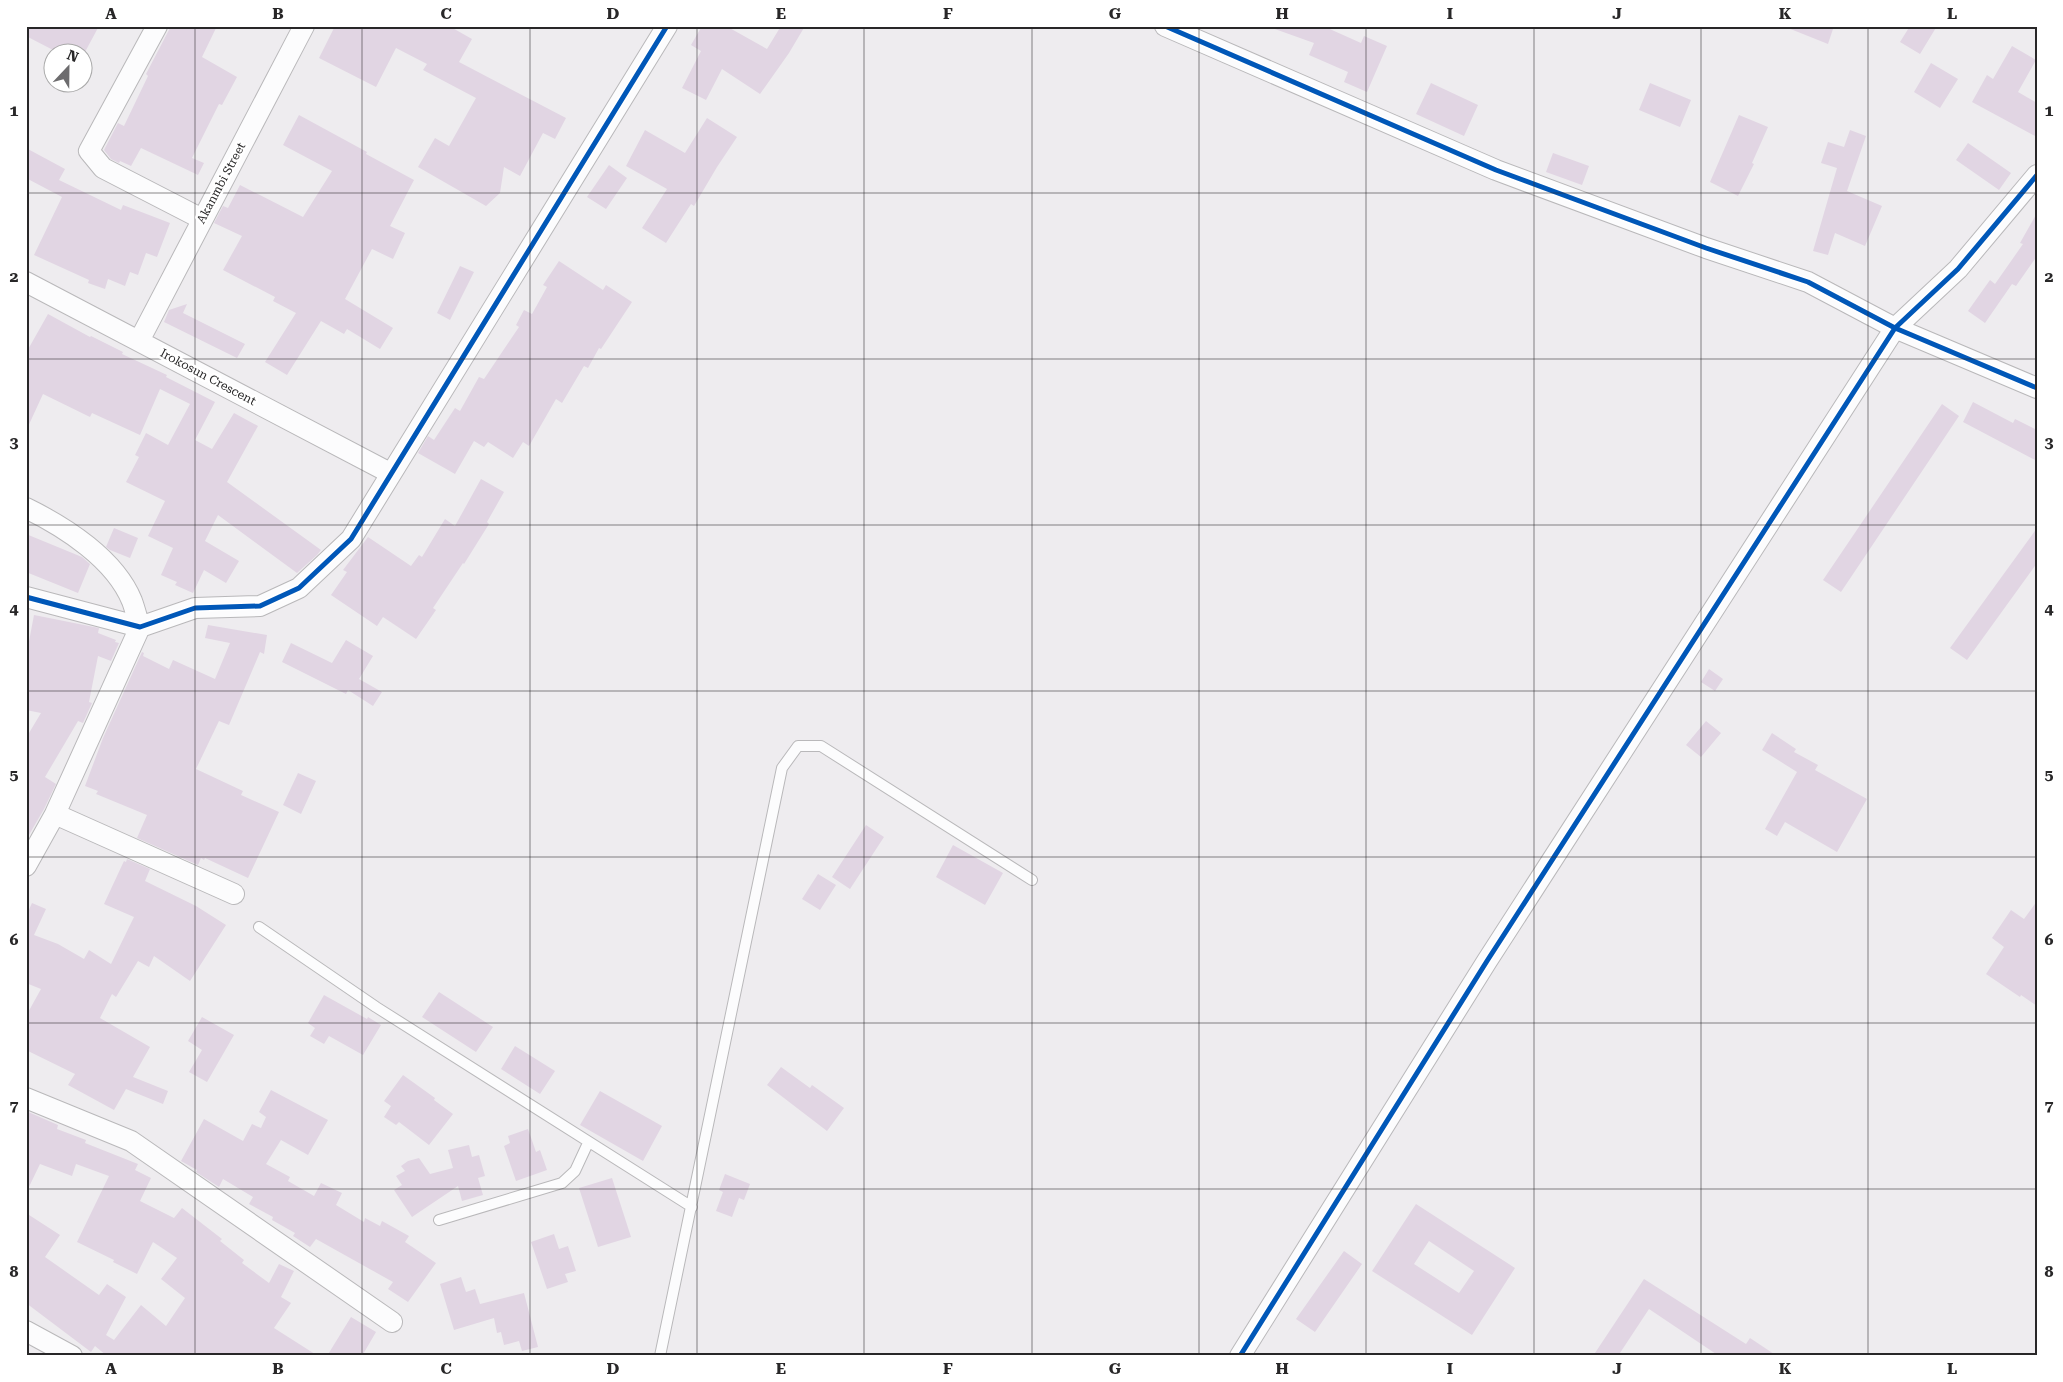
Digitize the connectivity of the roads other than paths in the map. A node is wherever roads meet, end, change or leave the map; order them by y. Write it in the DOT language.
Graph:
graph roads {
  1 [pos="157,26"];
  2 [pos="304,26"];
  3 [pos="667,26"];
  4 [pos="1165,26"];
  5 [pos="2037,175"];
  6 [pos="202,219"];
  7 [pos="26,282"];
  8 [pos="1895,328"];
  9 [pos="139,340"];
  10 [pos="2037,388"];
  11 [pos="390,473"];
  12 [pos="26,508"];
  13 [pos="26,597"];
  14 [pos="140,627"];
  15 [pos="54,814"];
  16 [pos="26,866"];
  17 [pos="1032,880"];
  18 [pos="234,894"];
  19 [pos="259,927"];
  20 [pos="26,1098"];
  21 [pos="588,1143"];
  22 [pos="692,1207"];
  23 [pos="439,1220"];
  24 [pos="392,1322"];
  25 [pos="26,1331"];
  26 [pos="72,1356"];
  27 [pos="660,1356"];
  28 [pos="1240,1356"];
  1 -- 6 [label="street"];
  2 -- 6 [label="street, Akanmbi Street"];
  3 -- 11 [label="street"];
  4 -- 8 [label="street"];
  5 -- 8 [label="street"];
  6 -- 9 [label="street, Akanmbi Street"];
  7 -- 9 [label="street, Irokosun Crescent"];
  8 -- 10 [label="street"];
  8 -- 28 [label="street"];
  9 -- 11 [label="street, Irokosun Crescent"];
  11 -- 14 [label="street"];
  12 -- 14 [label="street"];
  13 -- 14 [label="street"];
  14 -- 15 [label="street"];
  15 -- 16 [label="street"];
  15 -- 18 [label="street"];
  17 -- 22 [label="lane"];
  19 -- 21 [label="lane"];
  20 -- 24 [label="street"];
  21 -- 22 [label="lane"];
  21 -- 23 [label="lane"];
  22 -- 27 [label="lane"];
  25 -- 26 [label="street"];
}
